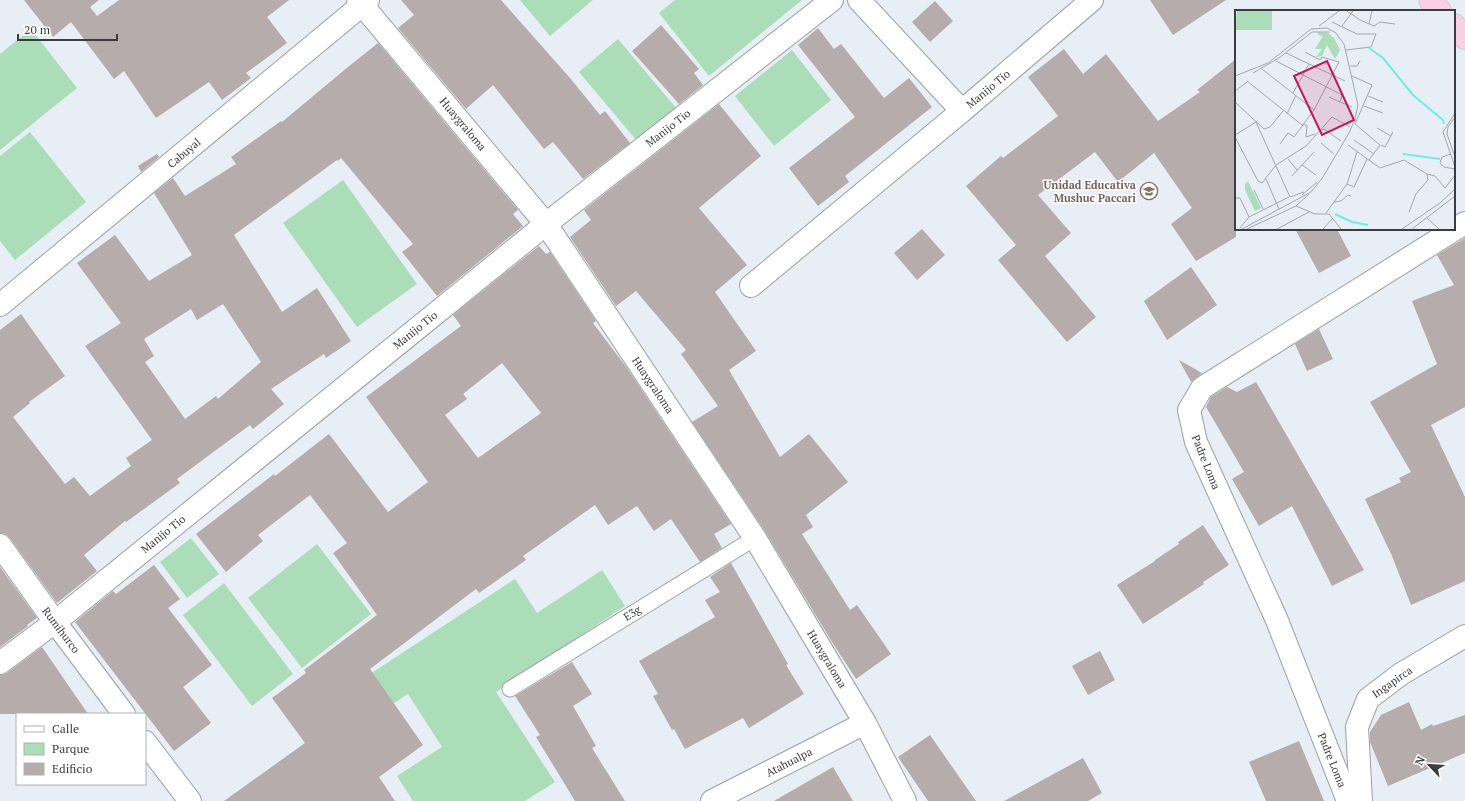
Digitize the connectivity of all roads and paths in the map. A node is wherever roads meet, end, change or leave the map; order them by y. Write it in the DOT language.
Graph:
graph roads {
  1 [pos="832,0"];
  2 [pos="859,0"];
  3 [pos="1092,0"];
  4 [pos="1430,0"];
  5 [pos="363,2"];
  6 [pos="1439,10"];
  7 [pos="1455,26"];
  8 [pos="1465,38"];
  9 [pos="962,111"];
  10 [pos="1465,223"];
  11 [pos="546,224"];
  12 [pos="1455,229"];
  13 [pos="1454,230"];
  14 [pos="751,286"];
  15 [pos="0,305"];
  16 [pos="755,538"];
  17 [pos="0,545"];
  18 [pos="55,622"];
  19 [pos="1465,636"];
  20 [pos="0,663"];
  21 [pos="510,689"];
  22 [pos="123,713"];
  23 [pos="865,723"];
  24 [pos="146,743"];
  25 [pos="190,801"];
  26 [pos="712,801"];
  27 [pos="905,801"];
  28 [pos="1348,801"];
  29 [pos="1361,801"];
  1 -- 11 [label="street, Manijo Tio"];
  2 -- 9 [label="street, Manijo Tio"];
  3 -- 9 [label="street, Manijo Tio"];
  4 -- 6 [label="highway"];
  5 -- 11 [label="street, Huaygraloma"];
  5 -- 15 [label="street, Cabuyal"];
  7 -- 8 [label="highway"];
  9 -- 14 [label="street"];
  10 -- 12 [label="street, Padre Loma"];
  11 -- 16 [label="street, Huaygraloma"];
  11 -- 18 [label="street, Manijo Tio"];
  13 -- 28 [label="street, Padre Loma"];
  16 -- 21 [label="lane, E3g"];
  16 -- 23 [label="street, Huaygraloma"];
  17 -- 18 [label="street, Rumihurco"];
  18 -- 20 [label="street, Manijo Tio"];
  18 -- 22 [label="street, Rumihurco"];
  19 -- 29 [label="street, Ingapirca"];
  23 -- 26 [label="street, Atahualpa"];
  23 -- 27 [label="street, Huaygraloma"];
  24 -- 25 [label="street"];
}
